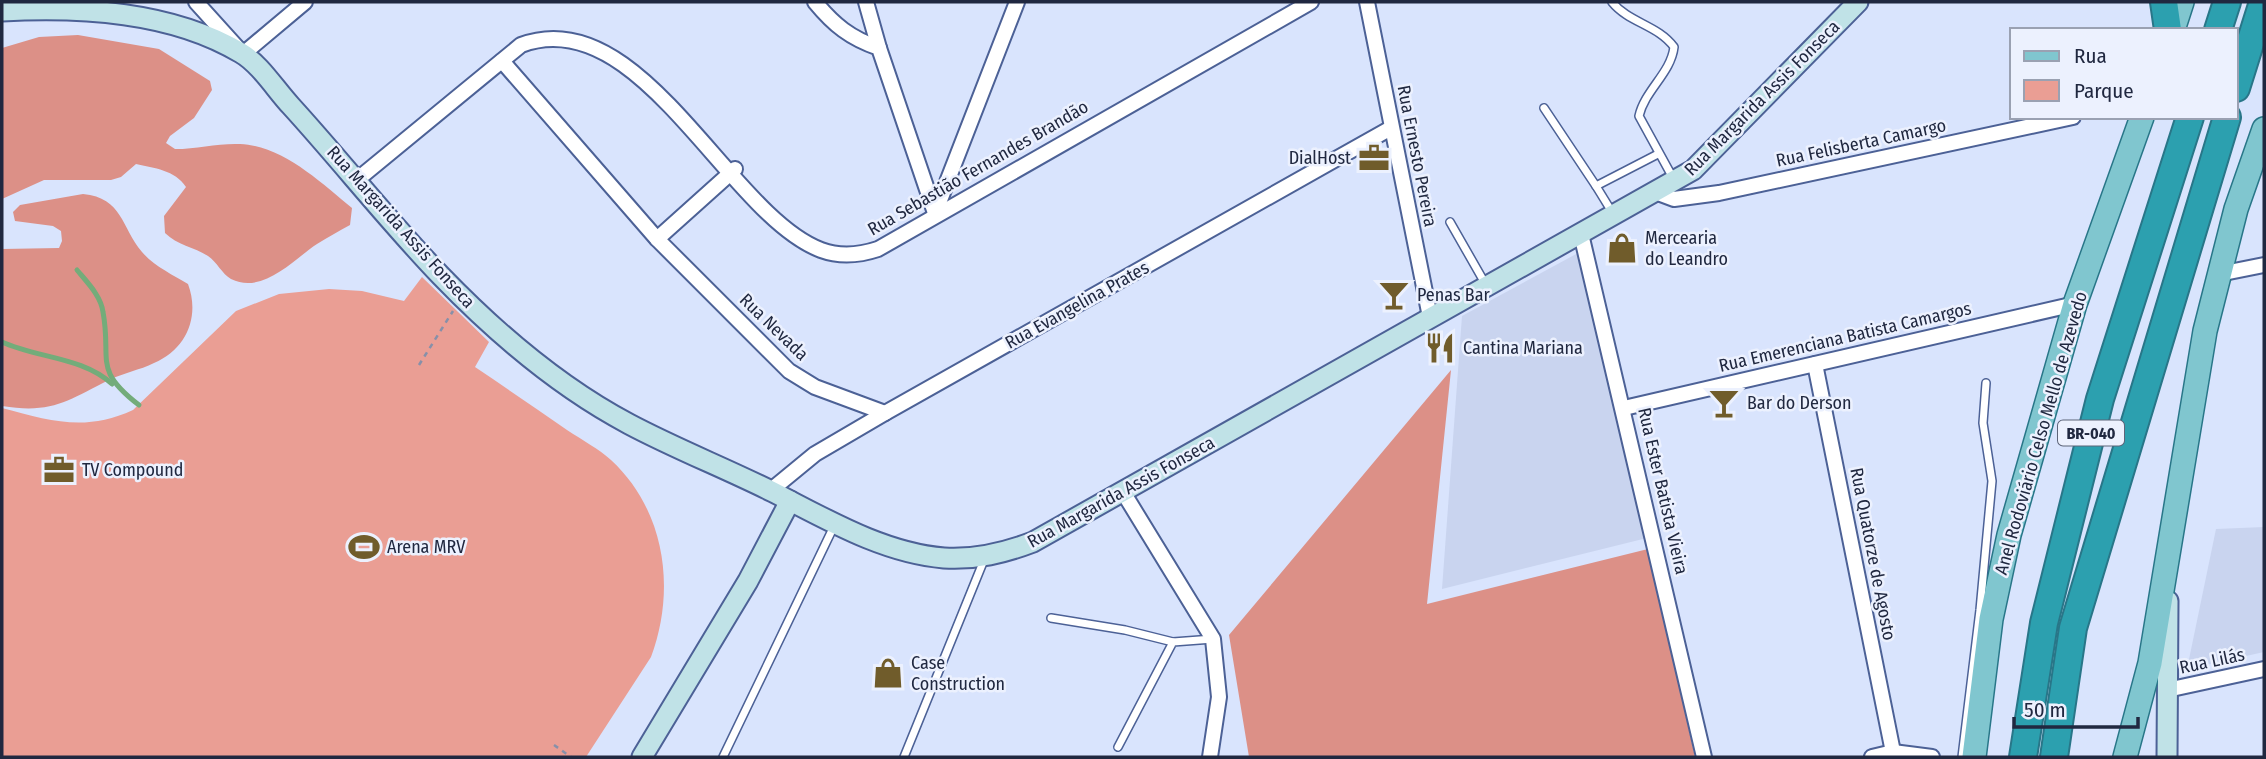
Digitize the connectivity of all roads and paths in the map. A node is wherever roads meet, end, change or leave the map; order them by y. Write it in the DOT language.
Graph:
graph roads {
  1 [pos="197,2"];
  2 [pos="305,2"];
  3 [pos="816,2"];
  4 [pos="866,2"];
  5 [pos="1017,2"];
  6 [pos="1311,2"];
  7 [pos="1367,2"];
  8 [pos="1612,2"];
  9 [pos="1858,2"];
  10 [pos="2164,2"];
  11 [pos="2182,2"];
  12 [pos="2227,2"];
  13 [pos="2263,2"];
  14 [pos="2,11"];
  15 [pos="2168,28"];
  16 [pos="2174,28"];
  17 [pos="2219,28"];
  18 [pos="584,30"];
  19 [pos="878,48"];
  20 [pos="243,54"];
  21 [pos="633,54"];
  22 [pos="502,61"];
  23 [pos="2238,83"];
  24 [pos="1544,108"];
  25 [pos="2064,119"];
  26 [pos="2141,119"];
  27 [pos="2189,119"];
  28 [pos="2226,119"];
  29 [pos="1391,128"];
  30 [pos="2264,129"];
  31 [pos="1658,154"];
  32 [pos="735,169"];
  33 [pos="358,179"];
  34 [pos="1675,181"];
  35 [pos="1595,186"];
  36 [pos="1658,193"];
  37 [pos="935,213"];
  38 [pos="1615,216"];
  39 [pos="1450,222"];
  40 [pos="1581,234"];
  41 [pos="657,239"];
  42 [pos="2264,265"];
  43 [pos="2219,274"];
  44 [pos="1487,285"];
  45 [pos="461,296"];
  46 [pos="2075,304"];
  47 [pos="1430,317"];
  48 [pos="1815,364"];
  49 [pos="418,365"];
  50 [pos="1986,383"];
  51 [pos="1624,408"];
  52 [pos="885,413"];
  53 [pos="770,491"];
  54 [pos="1123,492"];
  55 [pos="790,501"];
  56 [pos="835,524"];
  57 [pos="986,556"];
  58 [pos="2168,565"];
  59 [pos="1051,618"];
  60 [pos="1213,639"];
  61 [pos="1172,642"];
  62 [pos="2264,669"];
  63 [pos="2167,690"];
  64 [pos="554,745"];
  65 [pos="1118,747"];
  66 [pos="1880,756"];
  67 [pos="571,757"];
  68 [pos="642,757"];
  69 [pos="723,757"];
  70 [pos="904,757"];
  71 [pos="1210,757"];
  72 [pos="1704,757"];
  73 [pos="1932,757"];
  74 [pos="1962,757"];
  75 [pos="1974,757"];
  76 [pos="2023,757"];
  77 [pos="2054,757"];
  78 [pos="2125,757"];
  79 [pos="2167,757"];
  1 -- 20 [label="street, Rua Margarida Assis Fonseca"];
  2 -- 20 [label="street"];
  3 -- 19 [label="street"];
  4 -- 19 [label="street"];
  5 -- 37 [label="street"];
  6 -- 37 [label="street, Rua Sebastião Fernandes Brandão"];
  7 -- 29 [label="street, Rua Ernesto Pereira"];
  8 -- 31 [label="lane"];
  9 -- 34 [label="street, Rua Margarida Assis Fonseca"];
  10 -- 15 [label="highway"];
  11 -- 16 [label="main road"];
  12 -- 17 [label="highway"];
  13 -- 23 [label="highway"];
  14 -- 20 [label="street"];
  18 -- 22 [label="street"];
  19 -- 37 [label="street"];
  20 -- 33 [label="street, Rua Margarida Assis Fonseca"];
  21 -- 32 [label="street, Rua Sebastião Fernandes Brandão"];
  22 -- 33 [label="street"];
  22 -- 41 [label="street, Rua Nevada"];
  24 -- 35 [label="lane"];
  25 -- 36 [label="street, Rua Felisberta Camargo"];
  26 -- 46 [label="main road, Anel Rodoviário Celso Mello de Azevedo"];
  27 -- 76 [label="highway, BR-040"];
  28 -- 77 [label="highway, BR-040"];
  29 -- 47 [label="street, Rua Ernesto Pereira"];
  29 -- 52 [label="street, Rua Evangelina Prates"];
  30 -- 43 [label="main road"];
  31 -- 34 [label="lane"];
  31 -- 35 [label="lane"];
  32 -- 37 [label="street, Rua Sebastião Fernandes Brandão"];
  32 -- 41 [label="street"];
  33 -- 45 [label="street, Rua Margarida Assis Fonseca"];
  34 -- 36 [label="street, Rua Margarida Assis Fonseca"];
  35 -- 38 [label="lane"];
  36 -- 38 [label="street, Rua Margarida Assis Fonseca"];
  38 -- 40 [label="street, Rua Margarida Assis Fonseca"];
  39 -- 44 [label="lane"];
  40 -- 44 [label="street, Rua Margarida Assis Fonseca"];
  40 -- 51 [label="street, Rua Ester Batista Vieira"];
  41 -- 52 [label="street, Rua Nevada"];
  42 -- 43 [label="street"];
  43 -- 58 [label="main road"];
  44 -- 47 [label="street, Rua Margarida Assis Fonseca"];
  45 -- 49 [label="path"];
  45 -- 53 [label="street, Rua Margarida Assis Fonseca"];
  46 -- 48 [label="street, Rua Emerenciana Batista Camargos"];
  46 -- 75 [label="main road, Anel Rodoviário Celso Mello de Azevedo"];
  47 -- 54 [label="street, Rua Margarida Assis Fonseca"];
  48 -- 51 [label="street, Rua Emerenciana Batista Camargos"];
  48 -- 66 [label="street, Rua Quatorze de Agosto"];
  50 -- 74 [label="lane"];
  51 -- 72 [label="street, Rua Ester Batista Vieira"];
  52 -- 53 [label="street, Rua Evangelina Prates"];
  53 -- 55 [label="street, Rua Margarida Assis Fonseca"];
  54 -- 57 [label="street, Rua Margarida Assis Fonseca"];
  54 -- 60 [label="street"];
  55 -- 56 [label="street, Rua Margarida Assis Fonseca"];
  55 -- 68 [label="street"];
  56 -- 57 [label="street, Rua Margarida Assis Fonseca"];
  56 -- 69 [label="lane"];
  57 -- 70 [label="lane"];
  58 -- 63 [label="street"];
  58 -- 78 [label="main road"];
  59 -- 61 [label="lane"];
  60 -- 61 [label="lane"];
  60 -- 71 [label="street"];
  61 -- 65 [label="lane"];
  62 -- 63 [label="street, Rua Lilás"];
  63 -- 79 [label="street"];
  64 -- 67 [label="path"];
  66 -- 73 [label="street"];
}
